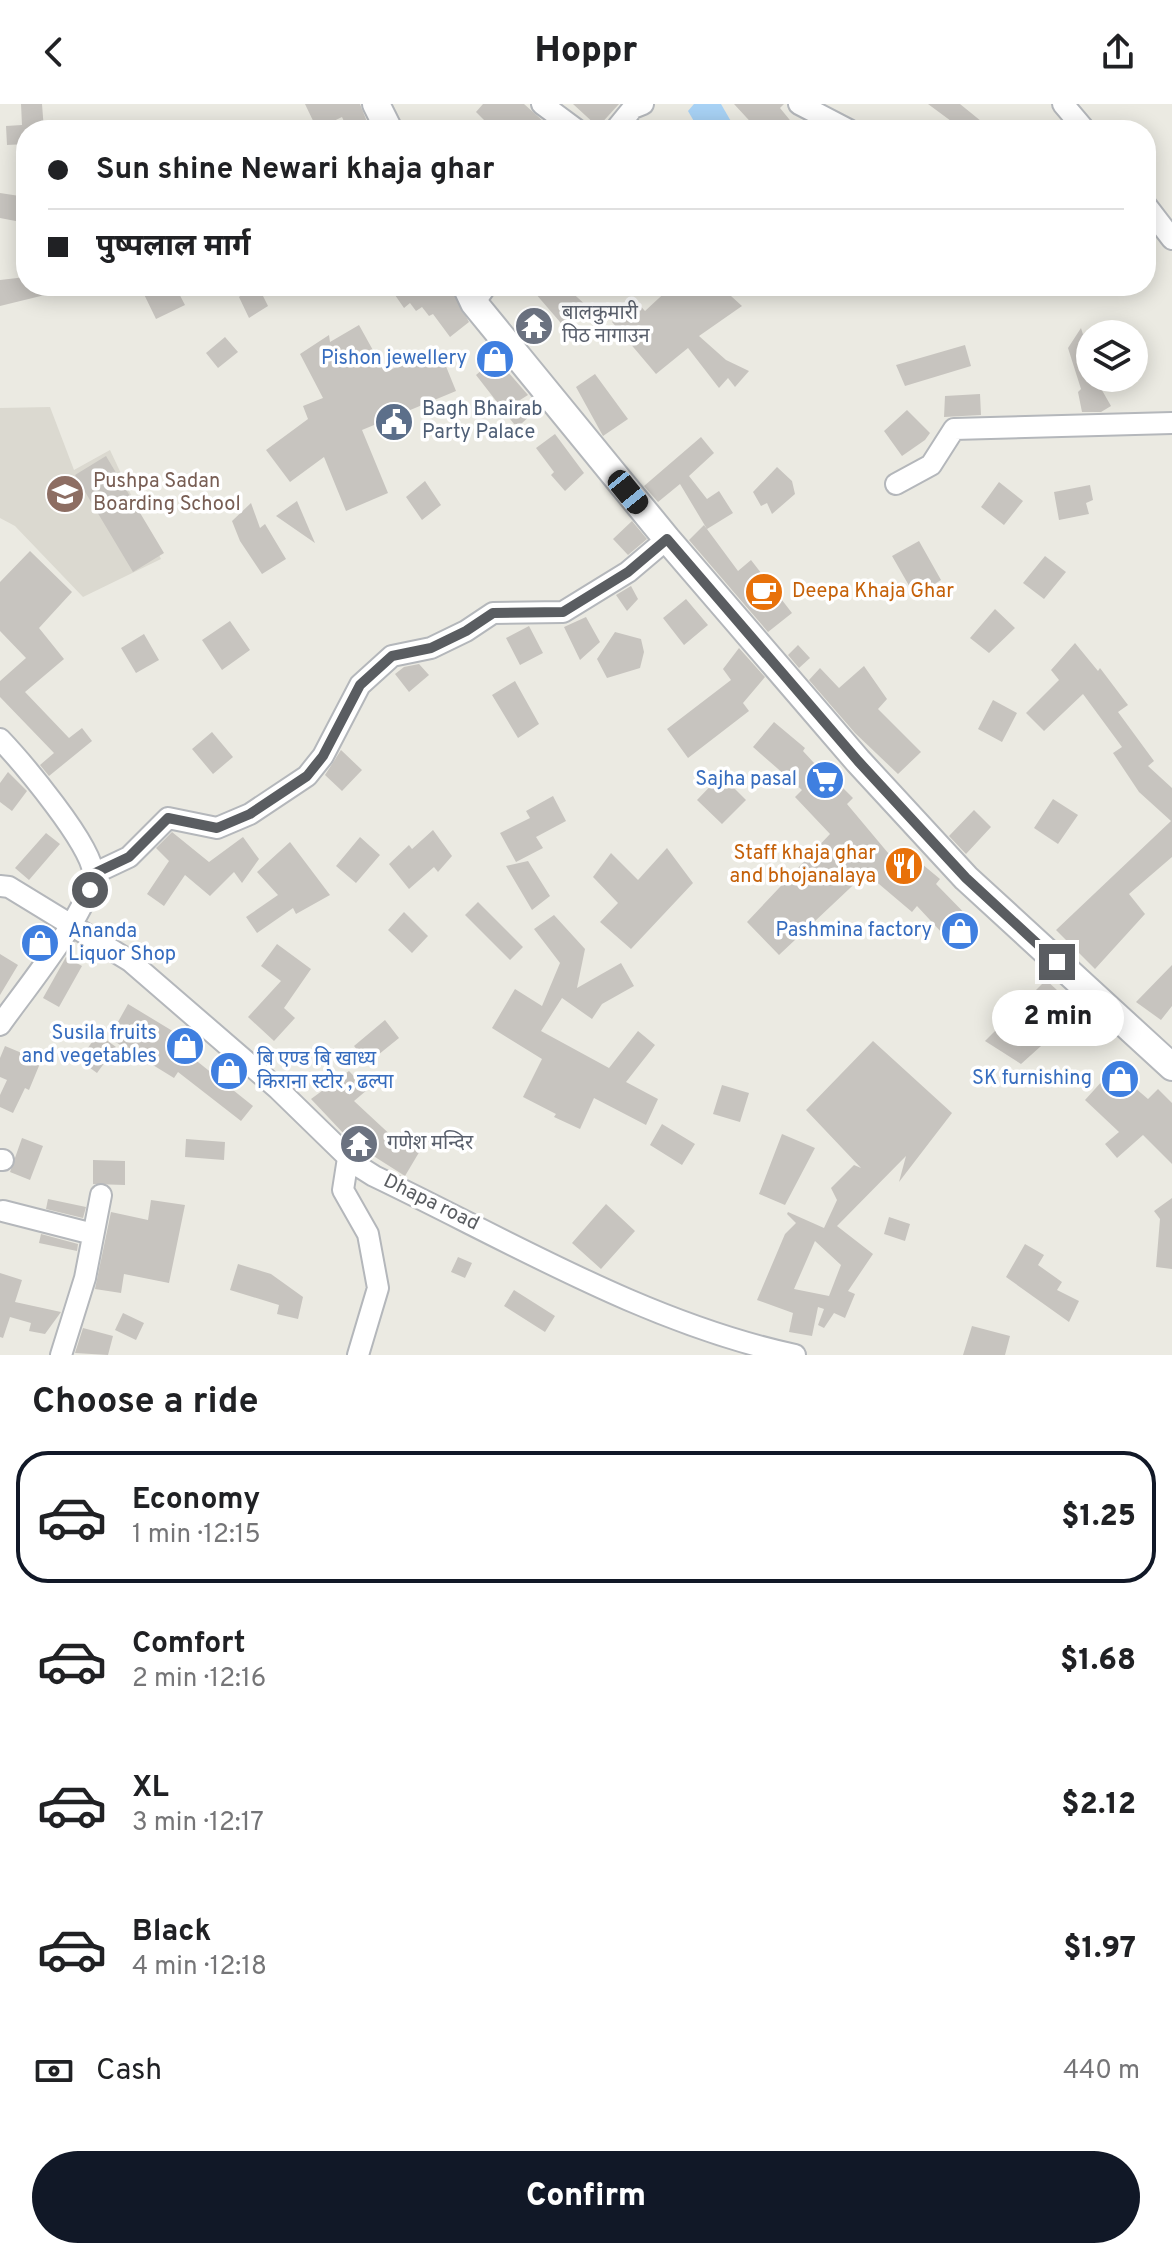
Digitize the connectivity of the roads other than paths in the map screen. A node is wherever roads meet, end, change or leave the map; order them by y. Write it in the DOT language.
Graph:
graph roads {
  1 [pos="542,104"];
  2 [pos="643,104"];
  3 [pos="799,104"];
  4 [pos="1063,104"];
  5 [pos="564,120"];
  6 [pos="623,120"];
  7 [pos="830,120"];
  8 [pos="1077,120"];
  9 [pos="1156,218"];
  10 [pos="1172,239"];
  11 [pos="478,296"];
  12 [pos="1172,423"];
  13 [pos="896,484"];
  14 [pos="667,539"];
  15 [pos="0,739"];
  16 [pos="93,874"];
  17 [pos="0,886"];
  18 [pos="70,925"];
  19 [pos="0,1025"];
  20 [pos="1172,1067"];
  21 [pos="348,1158"];
  22 [pos="101,1195"];
  23 [pos="3,1211"];
  24 [pos="93,1234"];
  25 [pos="61,1355"];
  26 [pos="358,1355"];
  27 [pos="795,1355"];
  1 -- 5 [label="street"];
  2 -- 6 [label="street"];
  3 -- 7 [label="street"];
  4 -- 8 [label="street"];
  9 -- 10 [label="street"];
  11 -- 14 [label="street"];
  12 -- 13 [label="street"];
  14 -- 16 [label="street"];
  14 -- 20 [label="street"];
  15 -- 16 [label="street"];
  16 -- 18 [label="street"];
  17 -- 18 [label="street, Dhapa road"];
  18 -- 19 [label="street"];
  18 -- 21 [label="street, Dhapa road"];
  21 -- 26 [label="street"];
  21 -- 27 [label="street, Dhapa road"];
  22 -- 24 [label="street"];
  23 -- 24 [label="street"];
  24 -- 25 [label="street"];
}
